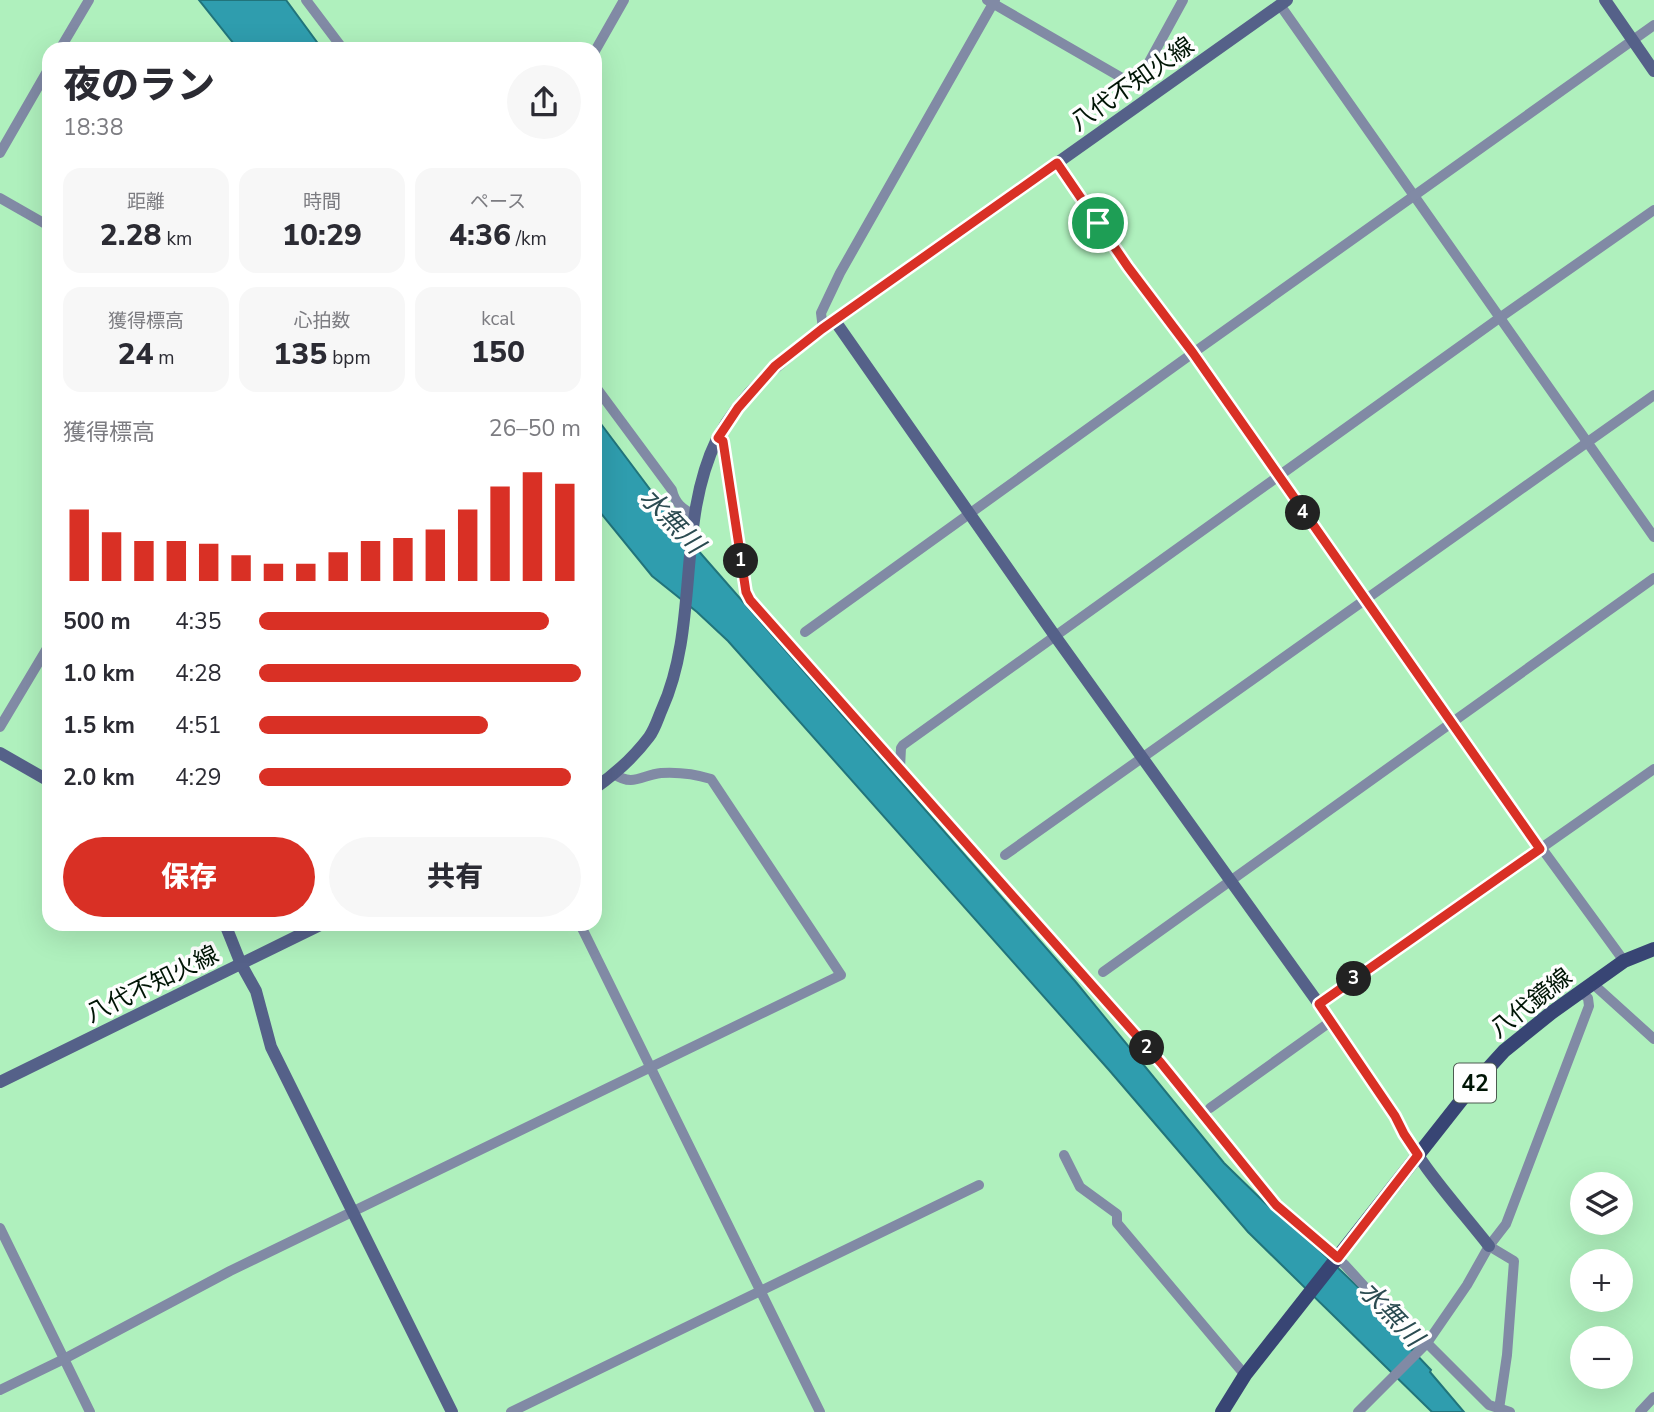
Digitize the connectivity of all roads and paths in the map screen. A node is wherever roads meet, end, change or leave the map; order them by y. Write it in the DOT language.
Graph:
graph roads {
  1 [pos="89,0"];
  2 [pos="306,0"];
  3 [pos="624,0"];
  4 [pos="1183,0"];
  5 [pos="1605,0"];
  6 [pos="992,1"];
  7 [pos="1284,3"];
  8 [pos="1654,25"];
  9 [pos="1632,41"];
  10 [pos="64,42"];
  11 [pos="338,42"];
  12 [pos="600,42"];
  13 [pos="1654,71"];
  14 [pos="42,80"];
  15 [pos="0,153"];
  16 [pos="1057,163"];
  17 [pos="1414,194"];
  18 [pos="0,198"];
  19 [pos="1654,210"];
  20 [pos="42,222"];
  21 [pos="1498,318"];
  22 [pos="835,321"];
  23 [pos="822,329"];
  24 [pos="1193,353"];
  25 [pos="602,395"];
  26 [pos="1654,396"];
  27 [pos="718,438"];
  28 [pos="1587,443"];
  29 [pos="1278,477"];
  30 [pos="970,513"];
  31 [pos="694,519"];
  32 [pos="1654,537"];
  33 [pos="1654,579"];
  34 [pos="1364,600"];
  35 [pos="805,632"];
  36 [pos="1055,636"];
  37 [pos="42,657"];
  38 [pos="1451,724"];
  39 [pos="0,727"];
  40 [pos="0,753"];
  41 [pos="1142,757"];
  42 [pos="900,768"];
  43 [pos="1654,769"];
  44 [pos="614,775"];
  45 [pos="42,777"];
  46 [pos="602,783"];
  47 [pos="1540,849"];
  48 [pos="1005,855"];
  49 [pos="1230,880"];
  50 [pos="228,931"];
  51 [pos="308,931"];
  52 [pos="583,931"];
  53 [pos="1654,949"];
  54 [pos="1624,961"];
  55 [pos="241,964"];
  56 [pos="1103,972"];
  57 [pos="1587,988"];
  58 [pos="1319,1004"];
  59 [pos="1330,1022"];
  60 [pos="1654,1039"];
  61 [pos="651,1068"];
  62 [pos="0,1082"];
  63 [pos="1210,1108"];
  64 [pos="1064,1155"];
  65 [pos="1418,1155"];
  66 [pos="979,1185"];
  67 [pos="354,1211"];
  68 [pos="0,1228"];
  69 [pos="1489,1246"];
  70 [pos="1336,1259"];
  71 [pos="760,1291"];
  72 [pos="1427,1343"];
  73 [pos="64,1359"];
  74 [pos="1245,1375"];
  75 [pos="0,1390"];
  76 [pos="1654,1397"];
  77 [pos="1499,1409"];
  78 [pos="90,1412"];
  79 [pos="452,1412"];
  80 [pos="511,1412"];
  81 [pos="820,1412"];
  82 [pos="1222,1412"];
  83 [pos="1358,1412"];
  84 [pos="1510,1412"];
  85 [pos="1640,1412"];
  1 -- 10 [label="street"];
  2 -- 11 [label="street"];
  3 -- 12 [label="street"];
  4 -- 6 [label="street"];
  5 -- 9 [label="main road"];
  6 -- 23 [label="street"];
  7 -- 16 [label="main road, 八代不知火線"];
  7 -- 17 [label="street"];
  8 -- 9 [label="street"];
  9 -- 13 [label="main road"];
  9 -- 17 [label="street"];
  14 -- 15 [label="street"];
  16 -- 22 [label="main road, 八代不知火線"];
  16 -- 24 [label="street"];
  17 -- 21 [label="street"];
  17 -- 24 [label="street"];
  18 -- 20 [label="street"];
  19 -- 21 [label="street"];
  21 -- 28 [label="street"];
  21 -- 29 [label="street"];
  22 -- 23 [label="main road, 八代不知火線"];
  22 -- 30 [label="main road"];
  23 -- 27 [label="main road, 八代不知火線"];
  24 -- 29 [label="street"];
  24 -- 30 [label="street"];
  25 -- 31 [label="street"];
  26 -- 28 [label="street"];
  27 -- 31 [label="main road, 八代不知火線"];
  27 -- 42 [label="street"];
  28 -- 32 [label="street"];
  28 -- 34 [label="street"];
  29 -- 34 [label="street"];
  29 -- 36 [label="street"];
  30 -- 35 [label="street"];
  30 -- 36 [label="main road"];
  31 -- 44 [label="main road, 八代不知火線"];
  33 -- 38 [label="street"];
  34 -- 38 [label="street"];
  34 -- 41 [label="street"];
  36 -- 41 [label="main road"];
  36 -- 42 [label="street"];
  37 -- 39 [label="street"];
  38 -- 47 [label="street"];
  38 -- 49 [label="street"];
  40 -- 45 [label="main road"];
  41 -- 48 [label="street"];
  41 -- 49 [label="main road"];
  42 -- 70 [label="street"];
  43 -- 47 [label="street"];
  44 -- 46 [label="main road, 八代不知火線"];
  44 -- 61 [label="street"];
  47 -- 54 [label="street"];
  47 -- 58 [label="street"];
  49 -- 56 [label="street"];
  49 -- 58 [label="main road"];
  50 -- 55 [label="main road"];
  51 -- 55 [label="main road, 八代不知火線"];
  52 -- 61 [label="street"];
  53 -- 54 [label="main road, 八代鏡線 / 42"];
  54 -- 57 [label="main road, 八代鏡線 / 42"];
  55 -- 62 [label="main road, 八代不知火線"];
  55 -- 67 [label="main road"];
  57 -- 60 [label="street"];
  57 -- 65 [label="main road, 八代鏡線 / 42"];
  57 -- 69 [label="street"];
  58 -- 59 [label="main road"];
  59 -- 63 [label="street"];
  59 -- 65 [label="main road"];
  61 -- 67 [label="street"];
  61 -- 71 [label="street"];
  64 -- 74 [label="street"];
  65 -- 69 [label="main road"];
  65 -- 70 [label="main road, 八代鏡線 / 42"];
  66 -- 71 [label="street"];
  67 -- 73 [label="street"];
  67 -- 79 [label="main road"];
  68 -- 73 [label="street"];
  69 -- 72 [label="street"];
  69 -- 77 [label="street"];
  70 -- 72 [label="street"];
  70 -- 74 [label="main road, 八代鏡線 / 42"];
  71 -- 80 [label="street"];
  71 -- 81 [label="street"];
  72 -- 77 [label="street"];
  72 -- 83 [label="street"];
  73 -- 75 [label="street"];
  73 -- 78 [label="street"];
  74 -- 82 [label="main road, 八代鏡線 / 42"];
  76 -- 85 [label="street"];
  77 -- 84 [label="street"];
}
